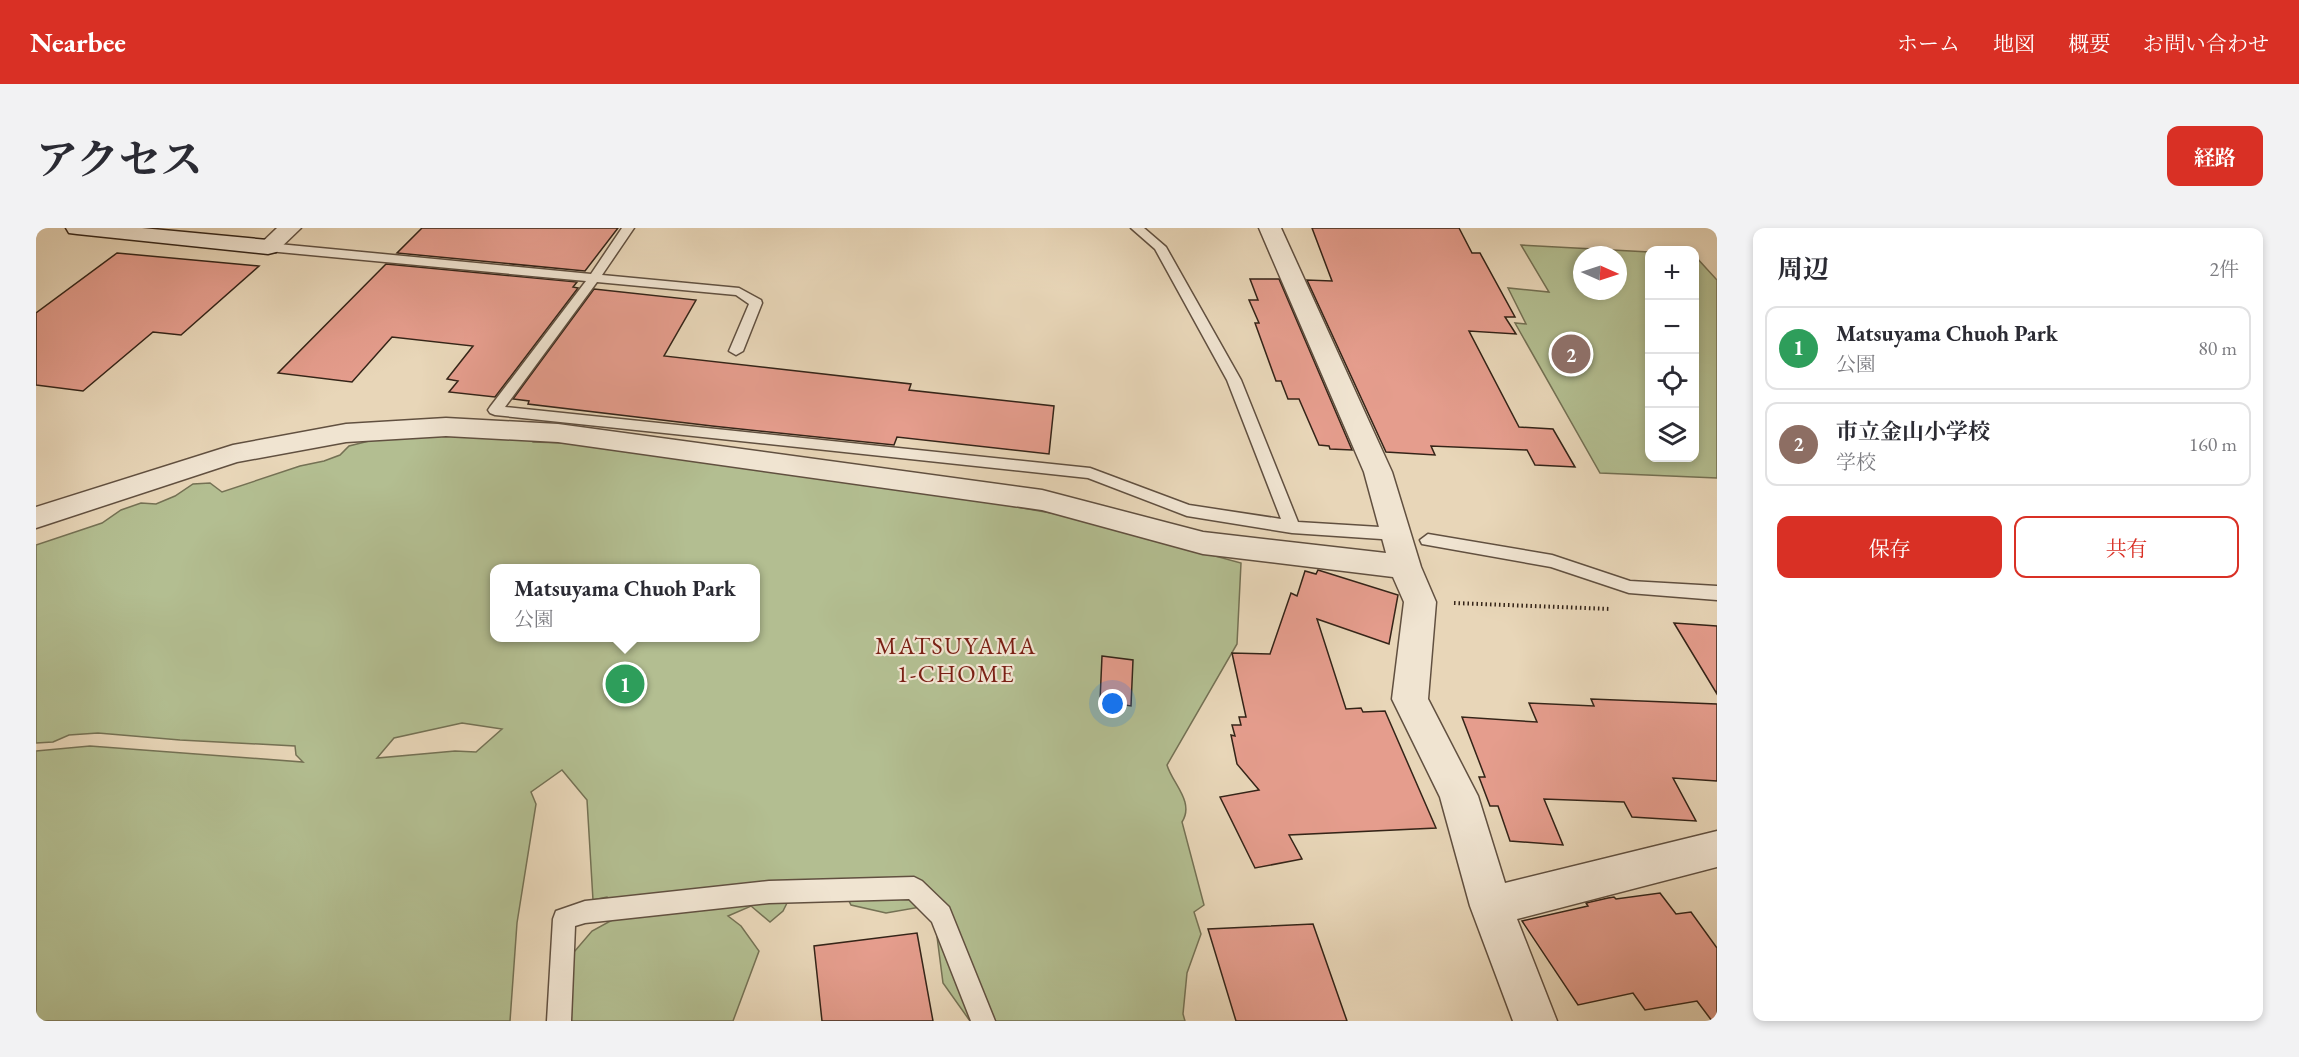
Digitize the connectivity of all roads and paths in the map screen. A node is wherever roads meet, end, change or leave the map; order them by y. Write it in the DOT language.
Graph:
graph roads {
  1 [pos="78,228"];
  2 [pos="290,228"];
  3 [pos="628,228"];
  4 [pos="1137,228"];
  5 [pos="1270,228"];
  6 [pos="268,247"];
  7 [pos="595,277"];
  8 [pos="736,351"];
  9 [pos="36,518"];
  10 [pos="1292,527"];
  11 [pos="1396,534"];
  12 [pos="1428,540"];
  13 [pos="1405,567"];
  14 [pos="1717,593"];
  15 [pos="1420,602"];
  16 [pos="1622,609"];
  17 [pos="1717,849"];
  18 [pos="1491,906"];
  19 [pos="559,1021"];
  20 [pos="983,1021"];
  21 [pos="1535,1021"];
  1 -- 6 [label="street"];
  2 -- 6 [label="street"];
  3 -- 7 [label="lane"];
  4 -- 10 [label="lane"];
  5 -- 11 [label="street"];
  6 -- 7 [label="lane"];
  7 -- 8 [label="lane"];
  7 -- 10 [label="lane"];
  9 -- 13 [label="street"];
  10 -- 11 [label="lane"];
  11 -- 13 [label="street"];
  12 -- 14 [label="lane"];
  13 -- 15 [label="street"];
  15 -- 16 [label="path"];
  15 -- 18 [label="street"];
  17 -- 18 [label="street"];
  18 -- 21 [label="street"];
  19 -- 20 [label="lane"];
}
